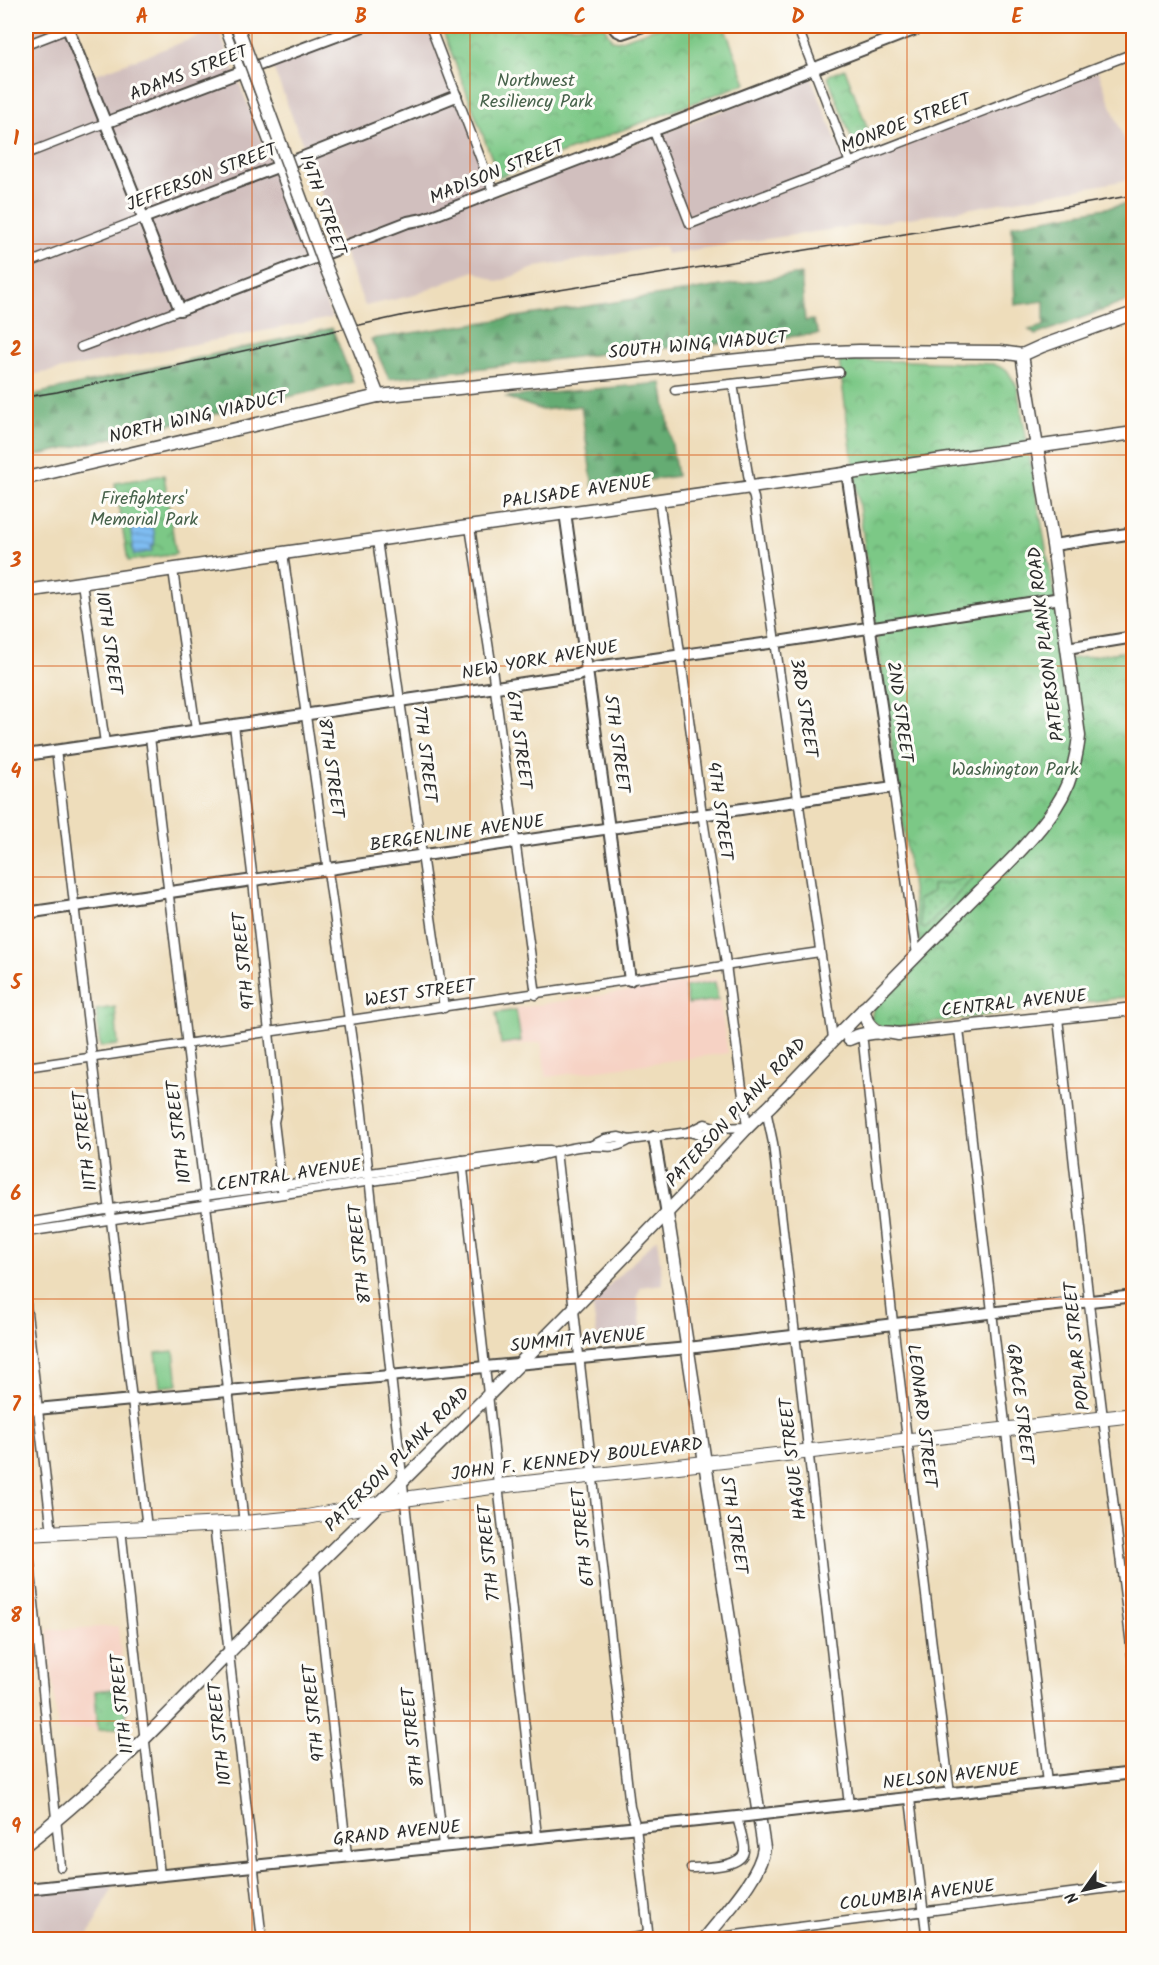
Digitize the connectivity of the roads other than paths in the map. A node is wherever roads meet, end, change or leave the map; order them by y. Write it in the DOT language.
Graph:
graph roads {
  1 [pos="70,26"];
  2 [pos="224,26"];
  3 [pos="237,26"];
  4 [pos="363,26"];
  5 [pos="430,26"];
  6 [pos="643,26"];
  7 [pos="797,26"];
  8 [pos="924,26"];
  9 [pos="616,29"];
  10 [pos="26,45"];
  11 [pos="1134,53"];
  12 [pos="813,68"];
  13 [pos="242,72"];
  14 [pos="456,96"];
  15 [pos="105,123"];
  16 [pos="653,129"];
  17 [pos="26,154"];
  18 [pos="850,163"];
  19 [pos="278,167"];
  20 [pos="493,191"];
  21 [pos="143,218"];
  22 [pos="313,259"];
  23 [pos="26,264"];
  24 [pos="180,310"];
  25 [pos="1134,313"];
  26 [pos="81,346"];
  27 [pos="1022,355"];
  28 [pos="839,372"];
  29 [pos="733,384"];
  30 [pos="675,390"];
  31 [pos="378,396"];
  32 [pos="1134,433"];
  33 [pos="1037,446"];
  34 [pos="847,472"];
  35 [pos="27,477"];
  36 [pos="750,486"];
  37 [pos="659,499"];
  38 [pos="565,512"];
  39 [pos="470,527"];
  40 [pos="1134,533"];
  41 [pos="377,540"];
  42 [pos="1053,545"];
  43 [pos="282,553"];
  44 [pos="173,570"];
  45 [pos="82,583"];
  46 [pos="26,591"];
  47 [pos="1061,598"];
  48 [pos="870,627"];
  49 [pos="1134,637"];
  50 [pos="776,642"];
  51 [pos="1067,648"];
  52 [pos="681,655"];
  53 [pos="588,670"];
  54 [pos="494,687"];
  55 [pos="401,700"];
  56 [pos="305,715"];
  57 [pos="234,725"];
  58 [pos="196,730"];
  59 [pos="150,737"];
  60 [pos="105,743"];
  61 [pos="56,750"];
  62 [pos="26,755"];
  63 [pos="893,787"];
  64 [pos="800,801"];
  65 [pos="703,816"];
  66 [pos="609,829"];
  67 [pos="515,842"];
  68 [pos="421,854"];
  69 [pos="327,869"];
  70 [pos="253,880"];
  71 [pos="169,893"];
  72 [pos="74,906"];
  73 [pos="26,913"];
  74 [pos="819,952"];
  75 [pos="917,955"];
  76 [pos="726,966"];
  77 [pos="630,980"];
  78 [pos="536,995"];
  79 [pos="444,1008"];
  80 [pos="864,1008"];
  81 [pos="1134,1009"];
  82 [pos="1058,1017"];
  83 [pos="349,1021"];
  84 [pos="959,1029"];
  85 [pos="269,1032"];
  86 [pos="881,1033"];
  87 [pos="898,1034"];
  88 [pos="833,1038"];
  89 [pos="849,1039"];
  90 [pos="863,1042"];
  91 [pos="186,1045"];
  92 [pos="92,1059"];
  93 [pos="26,1067"];
  94 [pos="766,1110"];
  95 [pos="747,1127"];
  96 [pos="654,1137"];
  97 [pos="556,1151"];
  98 [pos="463,1164"];
  99 [pos="368,1173"];
  100 [pos="369,1183"];
  101 [pos="282,1190"];
  102 [pos="204,1197"];
  103 [pos="205,1207"];
  104 [pos="111,1214"];
  105 [pos="667,1214"];
  106 [pos="26,1223"];
  107 [pos="26,1232"];
  108 [pos="1134,1296"];
  109 [pos="1089,1302"];
  110 [pos="26,1304"];
  111 [pos="575,1306"];
  112 [pos="990,1313"];
  113 [pos="893,1323"];
  114 [pos="795,1335"];
  115 [pos="688,1348"];
  116 [pos="581,1357"];
  117 [pos="520,1363"];
  118 [pos="485,1368"];
  119 [pos="391,1375"];
  120 [pos="227,1391"];
  121 [pos="489,1395"];
  122 [pos="132,1400"];
  123 [pos="38,1409"];
  124 [pos="26,1410"];
  125 [pos="1134,1415"];
  126 [pos="1103,1419"];
  127 [pos="1006,1430"];
  128 [pos="907,1442"];
  129 [pos="810,1452"];
  130 [pos="705,1463"];
  131 [pos="594,1474"];
  132 [pos="402,1483"];
  133 [pos="499,1486"];
  134 [pos="404,1498"];
  135 [pos="382,1503"];
  136 [pos="244,1523"];
  137 [pos="214,1524"];
  138 [pos="147,1528"];
  139 [pos="121,1529"];
  140 [pos="52,1533"];
  141 [pos="26,1534"];
  142 [pos="315,1568"];
  143 [pos="228,1653"];
  144 [pos="1134,1670"];
  145 [pos="144,1738"];
  146 [pos="1134,1773"];
  147 [pos="1047,1783"];
  148 [pos="950,1794"];
  149 [pos="910,1799"];
  150 [pos="849,1805"];
  151 [pos="772,1813"];
  152 [pos="742,1817"];
  153 [pos="57,1820"];
  154 [pos="636,1827"];
  155 [pos="537,1836"];
  156 [pos="26,1844"];
  157 [pos="443,1846"];
  158 [pos="347,1856"];
  159 [pos="253,1866"];
  160 [pos="61,1867"];
  161 [pos="691,1868"];
  162 [pos="160,1875"];
  163 [pos="1134,1885"];
  164 [pos="26,1889"];
  165 [pos="925,1913"];
  166 [pos="704,1939"];
  167 [pos="262,1940"];
  168 [pos="619,1940"];
  169 [pos="927,1940"];
  1 -- 10 [label="street"];
  1 -- 15 [label="street"];
  2 -- 13 [label="street, 14TH STREET"];
  3 -- 31 [label="main road, 14TH STREET, bridge"];
  4 -- 13 [label="street, ADAMS STREET"];
  5 -- 14 [label="street"];
  6 -- 9 [label="street"];
  7 -- 12 [label="street"];
  8 -- 12 [label="street, MADISON STREET"];
  11 -- 18 [label="street, MONROE STREET"];
  12 -- 16 [label="street, MADISON STREET"];
  12 -- 18 [label="street"];
  13 -- 15 [label="street, ADAMS STREET"];
  13 -- 19 [label="street, 14TH STREET"];
  14 -- 19 [label="street, JEFFERSON STREET"];
  14 -- 20 [label="street"];
  15 -- 17 [label="street, ADAMS STREET"];
  15 -- 21 [label="street"];
  16 -- 18 [label="street, MONROE STREET"];
  16 -- 20 [label="street, MADISON STREET"];
  19 -- 21 [label="street, JEFFERSON STREET"];
  19 -- 22 [label="street, 14TH STREET"];
  20 -- 22 [label="street, MADISON STREET"];
  21 -- 23 [label="street, JEFFERSON STREET"];
  21 -- 24 [label="street"];
  22 -- 24 [label="street, MADISON STREET"];
  24 -- 26 [label="street, MADISON STREET"];
  25 -- 27 [label="main road"];
  27 -- 31 [label="main road, SOUTH WING VIADUCT"];
  27 -- 33 [label="main road, PATERSON PLANK ROAD"];
  28 -- 29 [label="street"];
  29 -- 30 [label="street"];
  29 -- 36 [label="street, 3RD STREET"];
  31 -- 35 [label="main road, NORTH WING VIADUCT"];
  32 -- 33 [label="main road, PALISADE AVENUE"];
  33 -- 34 [label="main road, PALISADE AVENUE"];
  33 -- 42 [label="main road, PATERSON PLANK ROAD"];
  34 -- 36 [label="main road, PALISADE AVENUE"];
  34 -- 48 [label="street, 2ND STREET"];
  36 -- 37 [label="main road, PALISADE AVENUE"];
  36 -- 50 [label="street, 3RD STREET"];
  37 -- 38 [label="main road, PALISADE AVENUE"];
  37 -- 52 [label="street, 4TH STREET"];
  38 -- 39 [label="main road, PALISADE AVENUE"];
  38 -- 53 [label="street, 5TH STREET"];
  39 -- 41 [label="main road, PALISADE AVENUE"];
  39 -- 54 [label="street, 6TH STREET"];
  40 -- 42 [label="street"];
  41 -- 43 [label="main road, PALISADE AVENUE"];
  41 -- 55 [label="street, 7TH STREET"];
  42 -- 47 [label="main road, PATERSON PLANK ROAD"];
  43 -- 44 [label="main road, PALISADE AVENUE"];
  43 -- 56 [label="street, 8TH STREET"];
  44 -- 45 [label="main road, PALISADE AVENUE"];
  44 -- 58 [label="street"];
  45 -- 46 [label="main road, PALISADE AVENUE"];
  45 -- 60 [label="street, 10TH STREET"];
  47 -- 48 [label="street, NEW YORK AVENUE"];
  47 -- 51 [label="main road, PATERSON PLANK ROAD"];
  48 -- 50 [label="street, NEW YORK AVENUE"];
  48 -- 63 [label="street, 2ND STREET"];
  49 -- 51 [label="street"];
  50 -- 52 [label="street, NEW YORK AVENUE"];
  50 -- 64 [label="street, 3RD STREET"];
  51 -- 75 [label="main road, PATERSON PLANK ROAD"];
  52 -- 53 [label="street, NEW YORK AVENUE"];
  52 -- 65 [label="street, 4TH STREET"];
  53 -- 54 [label="street, NEW YORK AVENUE"];
  53 -- 66 [label="street, 5TH STREET"];
  54 -- 55 [label="street, NEW YORK AVENUE"];
  54 -- 67 [label="street, 6TH STREET"];
  55 -- 56 [label="street, NEW YORK AVENUE"];
  55 -- 68 [label="street, 7TH STREET"];
  56 -- 57 [label="street, NEW YORK AVENUE"];
  56 -- 69 [label="street, 8TH STREET"];
  57 -- 58 [label="street, NEW YORK AVENUE"];
  57 -- 70 [label="street, 9TH STREET"];
  58 -- 59 [label="street, NEW YORK AVENUE"];
  59 -- 60 [label="street, NEW YORK AVENUE"];
  59 -- 71 [label="street, 10TH STREET"];
  60 -- 61 [label="street, NEW YORK AVENUE"];
  61 -- 62 [label="street, NEW YORK AVENUE"];
  61 -- 72 [label="street, 11TH STREET"];
  63 -- 64 [label="street, BERGENLINE AVENUE"];
  63 -- 75 [label="street, 2ND STREET"];
  64 -- 65 [label="street, BERGENLINE AVENUE"];
  64 -- 74 [label="street, 3RD STREET"];
  65 -- 66 [label="street, BERGENLINE AVENUE"];
  65 -- 76 [label="street, 4TH STREET"];
  66 -- 67 [label="street, BERGENLINE AVENUE"];
  66 -- 77 [label="street, 5TH STREET"];
  67 -- 68 [label="street, BERGENLINE AVENUE"];
  67 -- 78 [label="street, 6TH STREET"];
  68 -- 69 [label="street, BERGENLINE AVENUE"];
  68 -- 79 [label="street, 7TH STREET"];
  69 -- 70 [label="street, BERGENLINE AVENUE"];
  69 -- 83 [label="street, 8TH STREET"];
  70 -- 71 [label="street, BERGENLINE AVENUE"];
  70 -- 85 [label="street, 9TH STREET"];
  71 -- 72 [label="street, BERGENLINE AVENUE"];
  71 -- 91 [label="street, 10TH STREET"];
  72 -- 73 [label="street, BERGENLINE AVENUE"];
  72 -- 92 [label="street, 11TH STREET"];
  74 -- 76 [label="street, WEST STREET"];
  74 -- 88 [label="street, 3RD STREET"];
  75 -- 80 [label="main road, PATERSON PLANK ROAD"];
  76 -- 77 [label="street, WEST STREET"];
  76 -- 95 [label="street, 4TH STREET"];
  77 -- 78 [label="street, WEST STREET"];
  78 -- 79 [label="street, WEST STREET"];
  79 -- 83 [label="street, WEST STREET"];
  80 -- 86 [label="main road"];
  80 -- 88 [label="main road, PATERSON PLANK ROAD"];
  81 -- 82 [label="main road, CENTRAL AVENUE"];
  82 -- 84 [label="main road, CENTRAL AVENUE"];
  82 -- 109 [label="street, POPLAR STREET"];
  83 -- 85 [label="street, WEST STREET"];
  83 -- 99 [label="street, 8TH STREET"];
  84 -- 87 [label="main road, CENTRAL AVENUE"];
  84 -- 112 [label="street, GRACE STREET"];
  85 -- 91 [label="street, WEST STREET"];
  85 -- 101 [label="street, 9TH STREET"];
  86 -- 87 [label="main road, CENTRAL AVENUE"];
  86 -- 89 [label="main road, CENTRAL AVENUE"];
  87 -- 90 [label="main road, CENTRAL AVENUE"];
  88 -- 89 [label="main road, CENTRAL AVENUE"];
  88 -- 94 [label="main road, PATERSON PLANK ROAD"];
  89 -- 90 [label="main road, CENTRAL AVENUE"];
  90 -- 113 [label="street, LEONARD STREET"];
  91 -- 92 [label="street, WEST STREET"];
  91 -- 102 [label="street, 10TH STREET"];
  92 -- 93 [label="street, WEST STREET"];
  92 -- 104 [label="street, 11TH STREET"];
  94 -- 95 [label="main road, PATERSON PLANK ROAD"];
  94 -- 114 [label="street, HAGUE STREET"];
  95 -- 96 [label="street, CENTRAL AVENUE"];
  95 -- 105 [label="main road, PATERSON PLANK ROAD"];
  96 -- 97 [label="street, CENTRAL AVENUE"];
  96 -- 105 [label="street, 5TH STREET"];
  97 -- 98 [label="street, CENTRAL AVENUE"];
  97 -- 111 [label="street, 6TH STREET"];
  98 -- 99 [label="street, CENTRAL AVENUE"];
  98 -- 100 [label="street, CENTRAL AVENUE"];
  98 -- 118 [label="street, 7TH STREET"];
  99 -- 100 [label="street, 8TH STREET"];
  99 -- 101 [label="street, CENTRAL AVENUE"];
  100 -- 101 [label="street, CENTRAL AVENUE"];
  100 -- 119 [label="street, 8TH STREET"];
  101 -- 102 [label="street, CENTRAL AVENUE"];
  101 -- 103 [label="street, CENTRAL AVENUE"];
  102 -- 103 [label="street, 10TH STREET"];
  102 -- 104 [label="street, CENTRAL AVENUE"];
  103 -- 104 [label="street, CENTRAL AVENUE"];
  103 -- 120 [label="street, 10TH STREET"];
  104 -- 106 [label="street, CENTRAL AVENUE"];
  104 -- 107 [label="street, CENTRAL AVENUE"];
  104 -- 122 [label="street, 11TH STREET"];
  105 -- 111 [label="main road, PATERSON PLANK ROAD"];
  105 -- 115 [label="main road, 5TH STREET"];
  108 -- 109 [label="street, SUMMIT AVENUE"];
  109 -- 112 [label="street, SUMMIT AVENUE"];
  109 -- 126 [label="street, POPLAR STREET"];
  110 -- 123 [label="street"];
  111 -- 116 [label="street, 6TH STREET"];
  111 -- 117 [label="main road, PATERSON PLANK ROAD"];
  112 -- 113 [label="street, SUMMIT AVENUE"];
  112 -- 127 [label="street, GRACE STREET"];
  113 -- 114 [label="street, SUMMIT AVENUE"];
  113 -- 128 [label="street, LEONARD STREET"];
  114 -- 115 [label="street, SUMMIT AVENUE"];
  114 -- 129 [label="street, HAGUE STREET"];
  115 -- 116 [label="street, SUMMIT AVENUE"];
  115 -- 130 [label="main road, 5TH STREET"];
  116 -- 117 [label="street, SUMMIT AVENUE"];
  116 -- 131 [label="street, 6TH STREET"];
  117 -- 118 [label="street, SUMMIT AVENUE"];
  117 -- 121 [label="main road, PATERSON PLANK ROAD"];
  118 -- 119 [label="street, SUMMIT AVENUE"];
  118 -- 121 [label="street, 7TH STREET"];
  119 -- 120 [label="street, SUMMIT AVENUE"];
  119 -- 132 [label="street, 8TH STREET"];
  120 -- 122 [label="street, SUMMIT AVENUE"];
  120 -- 136 [label="street, 10TH STREET"];
  121 -- 132 [label="main road, PATERSON PLANK ROAD"];
  121 -- 133 [label="street, 7TH STREET"];
  122 -- 123 [label="street, SUMMIT AVENUE"];
  122 -- 138 [label="street, 11TH STREET"];
  123 -- 124 [label="street, SUMMIT AVENUE"];
  123 -- 140 [label="street"];
  125 -- 126 [label="main road, JOHN F. KENNEDY BOULEVARD"];
  126 -- 127 [label="main road, JOHN F. KENNEDY BOULEVARD"];
  126 -- 144 [label="street, POPLAR STREET"];
  127 -- 128 [label="main road, JOHN F. KENNEDY BOULEVARD"];
  127 -- 147 [label="street, GRACE STREET"];
  128 -- 129 [label="main road, JOHN F. KENNEDY BOULEVARD"];
  128 -- 148 [label="street, LEONARD STREET"];
  129 -- 130 [label="main road, JOHN F. KENNEDY BOULEVARD"];
  129 -- 150 [label="street, HAGUE STREET"];
  130 -- 131 [label="main road, JOHN F. KENNEDY BOULEVARD"];
  130 -- 166 [label="main road, 5TH STREET"];
  131 -- 133 [label="main road, JOHN F. KENNEDY BOULEVARD"];
  131 -- 154 [label="street, 6TH STREET"];
  132 -- 134 [label="street, 8TH STREET"];
  132 -- 135 [label="main road, PATERSON PLANK ROAD"];
  133 -- 134 [label="main road, JOHN F. KENNEDY BOULEVARD"];
  133 -- 155 [label="street, 7TH STREET"];
  134 -- 135 [label="main road, JOHN F. KENNEDY BOULEVARD"];
  134 -- 157 [label="street, 8TH STREET"];
  135 -- 136 [label="main road, JOHN F. KENNEDY BOULEVARD"];
  135 -- 142 [label="main road, PATERSON PLANK ROAD"];
  136 -- 137 [label="main road, JOHN F. KENNEDY BOULEVARD"];
  137 -- 138 [label="main road, JOHN F. KENNEDY BOULEVARD"];
  137 -- 143 [label="street, 10TH STREET"];
  138 -- 139 [label="main road, JOHN F. KENNEDY BOULEVARD"];
  139 -- 140 [label="main road, JOHN F. KENNEDY BOULEVARD"];
  139 -- 145 [label="street, 11TH STREET"];
  140 -- 141 [label="main road, JOHN F. KENNEDY BOULEVARD"];
  141 -- 153 [label="street"];
  142 -- 143 [label="main road, PATERSON PLANK ROAD"];
  142 -- 158 [label="street, 9TH STREET"];
  143 -- 145 [label="main road, PATERSON PLANK ROAD"];
  143 -- 159 [label="street, 10TH STREET"];
  145 -- 153 [label="main road, PATERSON PLANK ROAD"];
  145 -- 162 [label="street, 11TH STREET"];
  146 -- 147 [label="street, NELSON AVENUE"];
  147 -- 148 [label="street, NELSON AVENUE"];
  148 -- 149 [label="street, NELSON AVENUE"];
  149 -- 150 [label="street, NELSON AVENUE"];
  149 -- 165 [label="street"];
  150 -- 151 [label="street, NELSON AVENUE"];
  151 -- 152 [label="street, GRAND AVENUE, bridge"];
  152 -- 154 [label="street, GRAND AVENUE"];
  152 -- 161 [label="street"];
  153 -- 156 [label="main road, PATERSON PLANK ROAD"];
  153 -- 160 [label="street"];
  154 -- 155 [label="street, GRAND AVENUE"];
  154 -- 168 [label="street, 6TH STREET"];
  155 -- 157 [label="street, GRAND AVENUE"];
  157 -- 158 [label="street, GRAND AVENUE"];
  158 -- 159 [label="street, GRAND AVENUE"];
  159 -- 162 [label="street, GRAND AVENUE"];
  159 -- 167 [label="street, 10TH STREET"];
  162 -- 164 [label="street, GRAND AVENUE"];
  163 -- 165 [label="street, COLUMBIA AVENUE"];
  165 -- 166 [label="street, COLUMBIA AVENUE"];
  165 -- 169 [label="street"];
}
